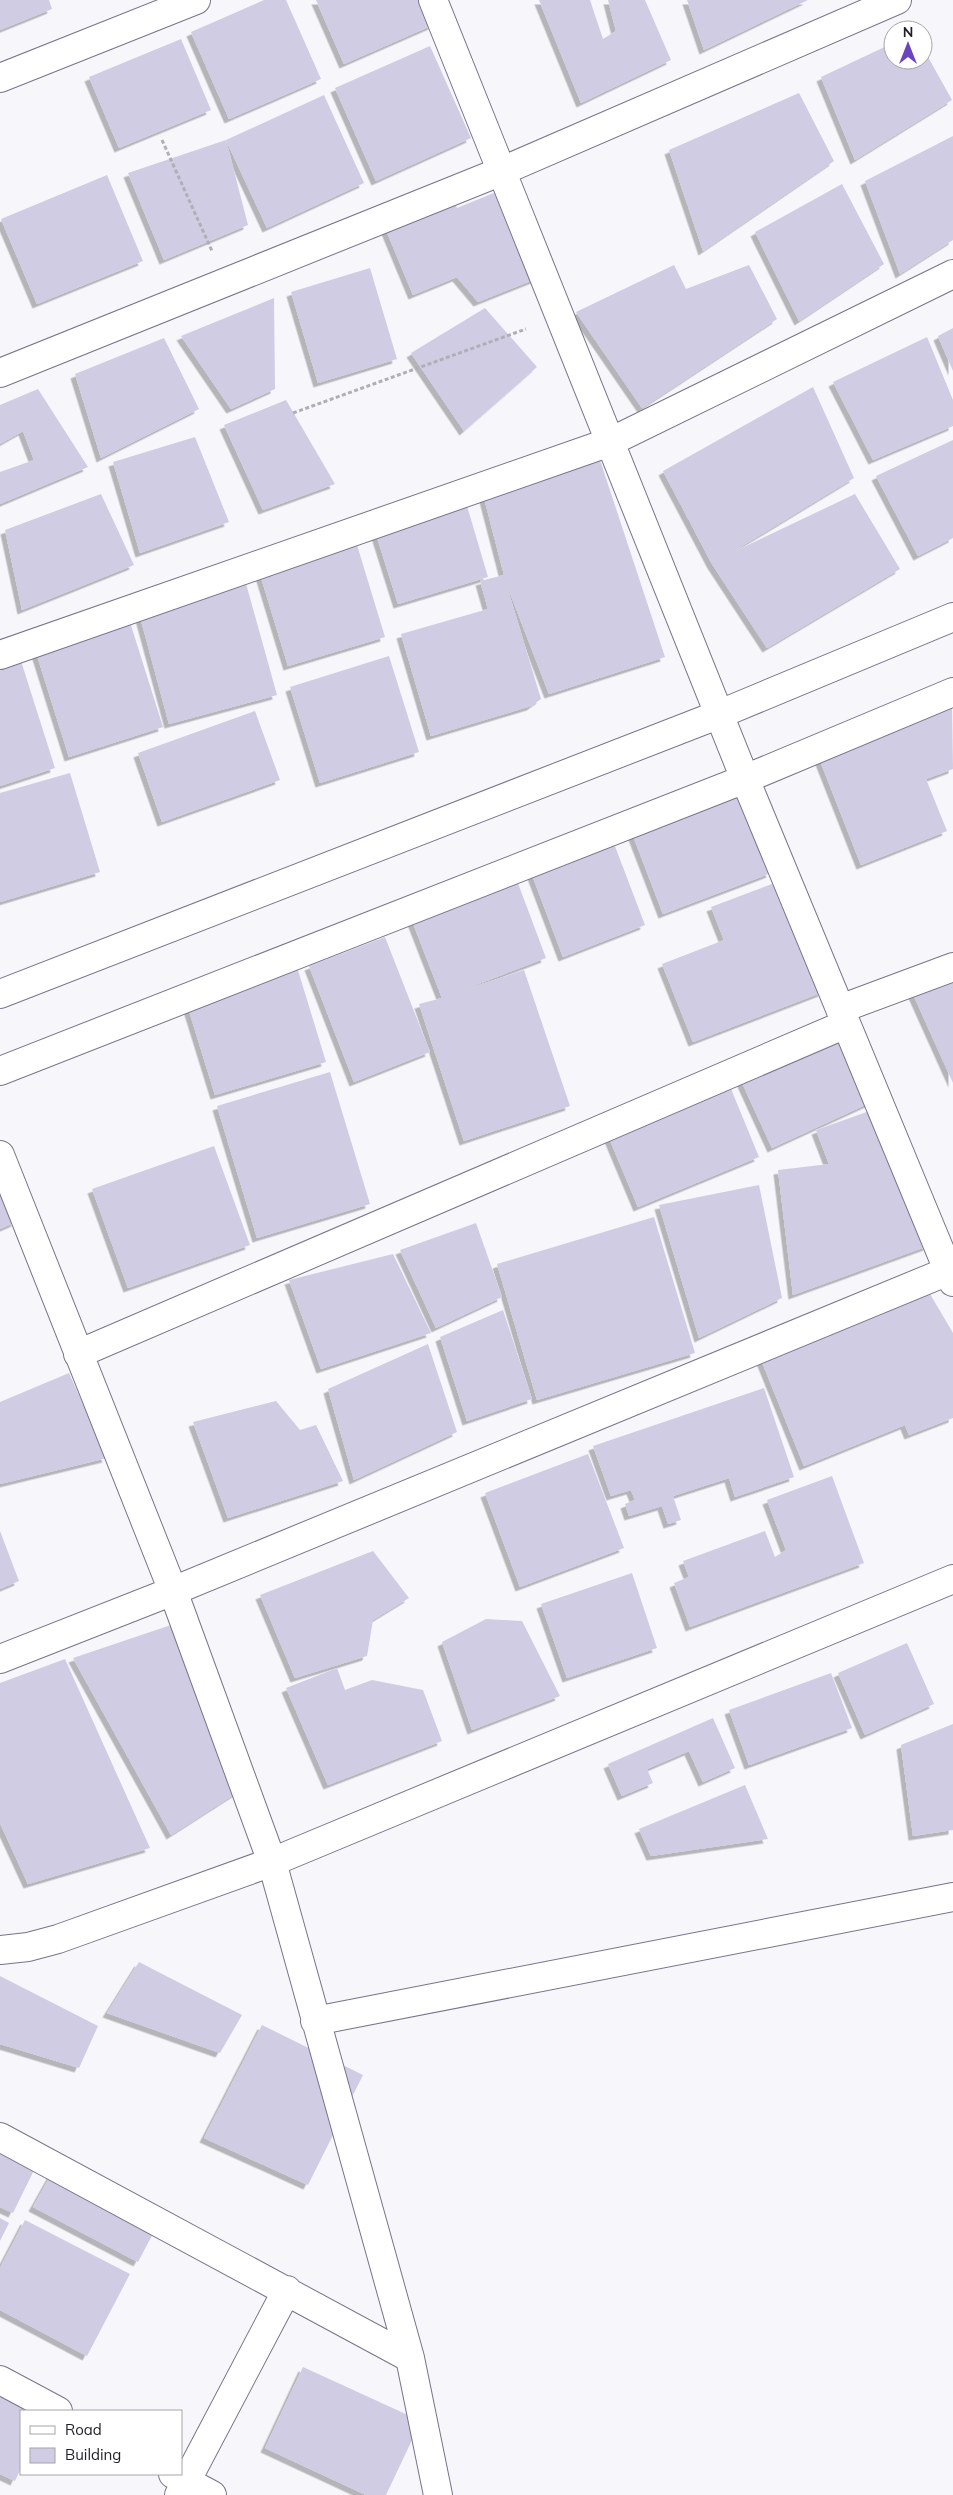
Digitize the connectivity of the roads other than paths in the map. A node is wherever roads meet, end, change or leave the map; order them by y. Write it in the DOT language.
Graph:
graph roads {
  1 [pos="196,0"];
  2 [pos="434,0"];
  3 [pos="897,0"];
  4 [pos="0,78"];
  5 [pos="502,171"];
  6 [pos="953,274"];
  7 [pos="0,373"];
  8 [pos="610,442"];
  9 [pos="953,618"];
  10 [pos="0,655"];
  11 [pos="953,692"];
  12 [pos="720,714"];
  13 [pos="745,779"];
  14 [pos="953,967"];
  15 [pos="0,994"];
  16 [pos="843,1017"];
  17 [pos="0,1071"];
  18 [pos="0,1155"];
  19 [pos="952,1274"];
  20 [pos="78,1354"];
  21 [pos="953,1579"];
  22 [pos="172,1591"];
  23 [pos="0,1659"];
  24 [pos="272,1862"];
  25 [pos="953,1897"];
  26 [pos="0,1950"];
  27 [pos="315,2021"];
  28 [pos="0,2137"];
  29 [pos="287,2290"];
  30 [pos="410,2358"];
  31 [pos="0,2380"];
  32 [pos="56,2410"];
  33 [pos="179,2483"];
  34 [pos="212,2495"];
  35 [pos="438,2495"];
  1 -- 4 [label="street"];
  2 -- 5 [label="street"];
  3 -- 5 [label="street"];
  5 -- 7 [label="street"];
  5 -- 8 [label="street"];
  6 -- 8 [label="street"];
  8 -- 10 [label="street"];
  8 -- 12 [label="street"];
  9 -- 12 [label="street"];
  11 -- 13 [label="street"];
  12 -- 13 [label="street"];
  12 -- 15 [label="street"];
  13 -- 16 [label="street"];
  13 -- 17 [label="street"];
  14 -- 16 [label="street"];
  16 -- 19 [label="street"];
  16 -- 20 [label="street"];
  18 -- 20 [label="street"];
  19 -- 22 [label="street"];
  20 -- 22 [label="street"];
  21 -- 24 [label="street"];
  22 -- 23 [label="street"];
  22 -- 24 [label="street"];
  24 -- 26 [label="street"];
  24 -- 27 [label="street"];
  25 -- 27 [label="street"];
  27 -- 30 [label="street"];
  28 -- 29 [label="street"];
  29 -- 30 [label="street"];
  29 -- 33 [label="street"];
  30 -- 35 [label="street"];
  31 -- 32 [label="street"];
  33 -- 34 [label="street"];
}
